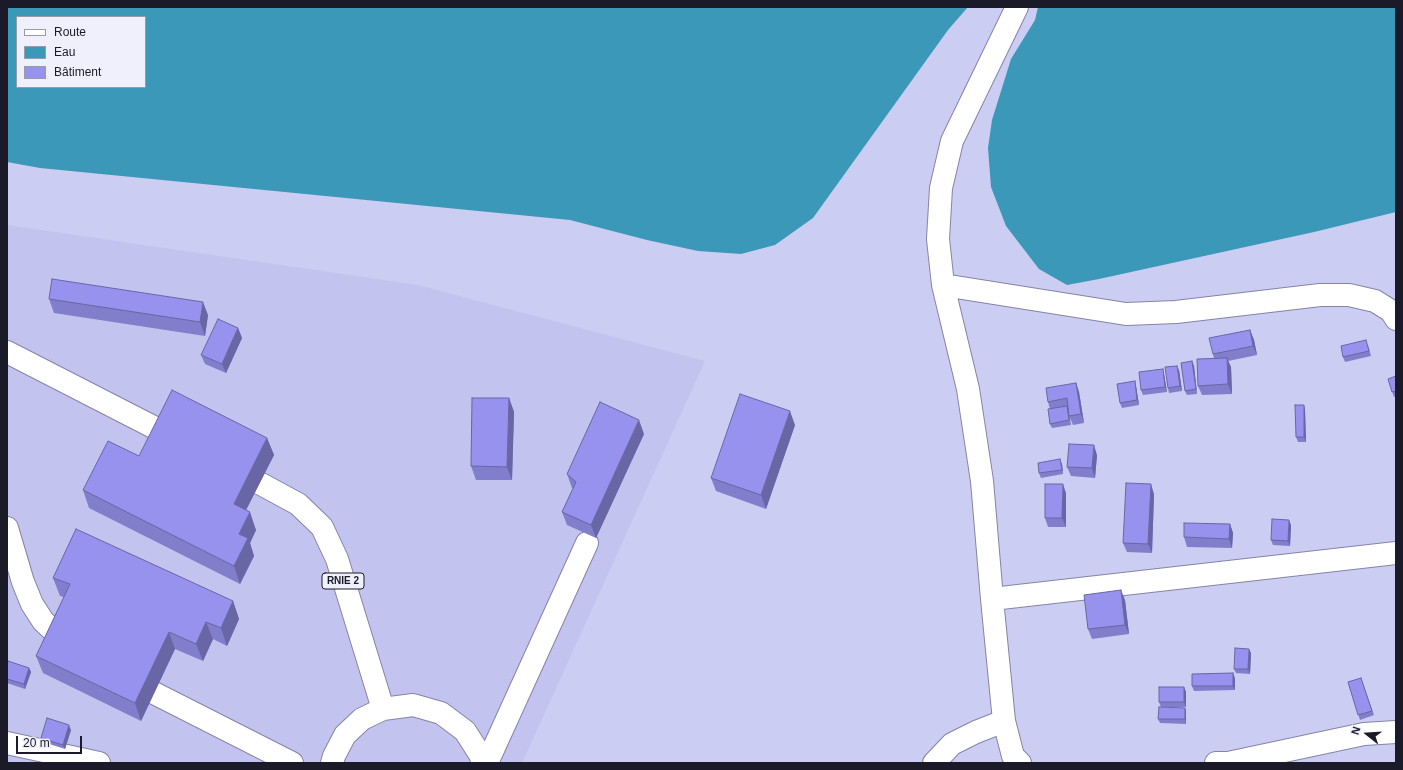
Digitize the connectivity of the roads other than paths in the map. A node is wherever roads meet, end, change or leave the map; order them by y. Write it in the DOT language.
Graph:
graph roads {
  1 [pos="1017,7"];
  2 [pos="943,285"];
  3 [pos="1396,319"];
  4 [pos="7,352"];
  5 [pos="165,432"];
  6 [pos="261,484"];
  7 [pos="7,528"];
  8 [pos="587,543"];
  9 [pos="1396,553"];
  10 [pos="992,599"];
  11 [pos="64,641"];
  12 [pos="152,692"];
  13 [pos="383,709"];
  14 [pos="1004,721"];
  15 [pos="1396,732"];
  16 [pos="7,743"];
  17 [pos="98,763"];
  18 [pos="292,763"];
  19 [pos="332,763"];
  20 [pos="482,763"];
  21 [pos="487,763"];
  22 [pos="934,763"];
  23 [pos="1020,763"];
  24 [pos="1216,763"];
  1 -- 2 [label="street"];
  2 -- 3 [label="street"];
  2 -- 10 [label="street"];
  4 -- 5 [label="street"];
  6 -- 13 [label="street, RNIE 2"];
  7 -- 11 [label="street"];
  8 -- 21 [label="street"];
  9 -- 10 [label="street"];
  10 -- 14 [label="street"];
  12 -- 18 [label="street"];
  13 -- 19 [label="street"];
  13 -- 20 [label="street"];
  14 -- 22 [label="street"];
  14 -- 23 [label="street"];
  15 -- 24 [label="street"];
  16 -- 17 [label="street"];
}
